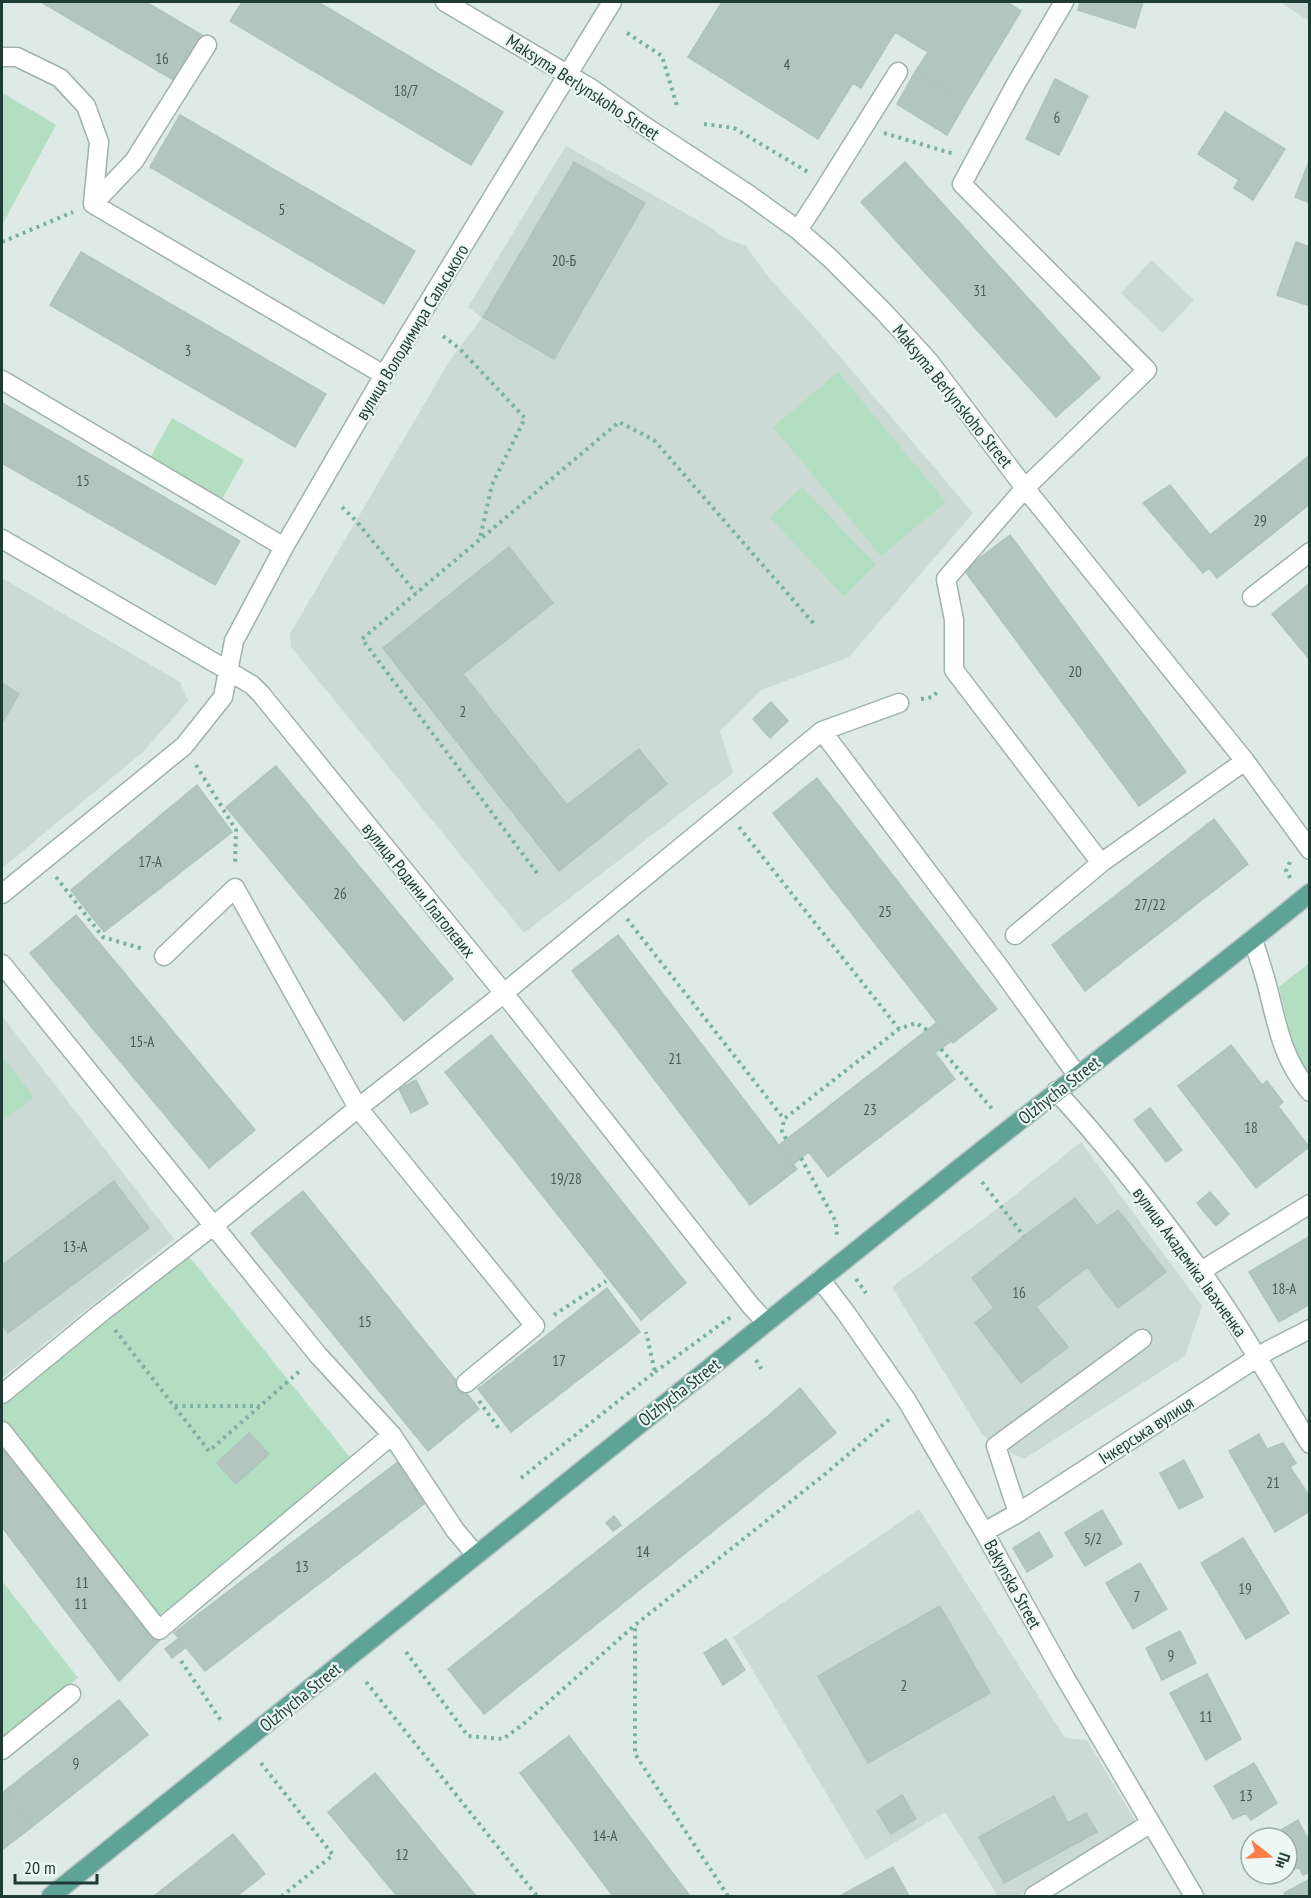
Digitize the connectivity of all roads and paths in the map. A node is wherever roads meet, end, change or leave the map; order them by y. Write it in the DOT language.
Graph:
graph roads {
  1 [pos="444,2"];
  2 [pos="612,2"];
  3 [pos="1064,2"];
  4 [pos="627,33"];
  5 [pos="207,45"];
  6 [pos="2,57"];
  7 [pos="898,72"];
  8 [pos="568,75"];
  9 [pos="677,106"];
  10 [pos="704,124"];
  11 [pos="863,127"];
  12 [pos="974,160"];
  13 [pos="828,184"];
  14 [pos="93,204"];
  15 [pos="798,230"];
  16 [pos="2,242"];
  17 [pos="443,336"];
  18 [pos="384,375"];
  19 [pos="2,380"];
  20 [pos="1026,488"];
  21 [pos="342,507"];
  22 [pos="2,539"];
  23 [pos="480,539"];
  24 [pos="284,547"];
  25 [pos="1310,552"];
  26 [pos="416,593"];
  27 [pos="1252,597"];
  28 [pos="815,625"];
  29 [pos="227,670"];
  30 [pos="954,670"];
  31 [pos="899,703"];
  32 [pos="822,731"];
  33 [pos="184,746"];
  34 [pos="1245,761"];
  35 [pos="725,810"];
  36 [pos="1310,850"];
  37 [pos="42,860"];
  38 [pos="1101,863"];
  39 [pos="537,873"];
  40 [pos="235,888"];
  41 [pos="1310,893"];
  42 [pos="2,894"];
  43 [pos="614,903"];
  44 [pos="1015,935"];
  45 [pos="1253,940"];
  46 [pos="164,956"];
  47 [pos="2,963"];
  48 [pos="503,993"];
  49 [pos="899,1029"];
  50 [pos="927,1030"];
  51 [pos="941,1048"];
  52 [pos="1077,1075"];
  53 [pos="1056,1091"];
  54 [pos="1310,1092"];
  55 [pos="358,1108"];
  56 [pos="994,1111"];
  57 [pos="784,1119"];
  58 [pos="786,1139"];
  59 [pos="801,1158"];
  60 [pos="982,1182"];
  61 [pos="1310,1204"];
  62 [pos="213,1226"];
  63 [pos="1024,1236"];
  64 [pos="837,1237"];
  65 [pos="1201,1271"];
  66 [pos="820,1279"];
  67 [pos="606,1281"];
  68 [pos="102,1312"];
  69 [pos="734,1314"];
  70 [pos="766,1322"];
  71 [pos="536,1326"];
  72 [pos="1310,1329"];
  73 [pos="646,1332"];
  74 [pos="1142,1339"];
  75 [pos="318,1355"];
  76 [pos="1258,1358"];
  77 [pos="655,1372"];
  78 [pos="466,1383"];
  79 [pos="2,1394"];
  80 [pos="907,1401"];
  81 [pos="174,1406"];
  82 [pos="261,1406"];
  83 [pos="491,1417"];
  84 [pos="500,1430"];
  85 [pos="2,1431"];
  86 [pos="392,1435"];
  87 [pos="1310,1444"];
  88 [pos="521,1478"];
  89 [pos="1017,1514"];
  90 [pos="984,1532"];
  91 [pos="476,1555"];
  92 [pos="635,1625"];
  93 [pos="406,1652"];
  94 [pos="181,1661"];
  95 [pos="366,1682"];
  96 [pos="71,1694"];
  97 [pos="222,1722"];
  98 [pos="2,1750"];
  99 [pos="261,1763"];
  100 [pos="1151,1823"];
  101 [pos="51,1896"];
  102 [pos="282,1896"];
  103 [pos="537,1896"];
  104 [pos="728,1896"];
  105 [pos="1034,1896"];
  106 [pos="1194,1896"];
  1 -- 8 [label="street, Maksyma Berlynskoho Street"];
  2 -- 8 [label="street, вулиця Володимира Сальського"];
  3 -- 12 [label="street"];
  4 -- 9 [label="path"];
  5 -- 14 [label="street"];
  6 -- 14 [label="street"];
  7 -- 11 [label="street"];
  8 -- 15 [label="street, Maksyma Berlynskoho Street"];
  8 -- 18 [label="street, вулиця Володимира Сальського"];
  10 -- 13 [label="path"];
  11 -- 12 [label="path"];
  11 -- 13 [label="street"];
  12 -- 20 [label="street"];
  13 -- 15 [label="street"];
  14 -- 16 [label="path"];
  14 -- 18 [label="street"];
  15 -- 20 [label="street, Maksyma Berlynskoho Street"];
  17 -- 23 [label="path"];
  18 -- 24 [label="street, вулиця Володимира Сальського"];
  19 -- 24 [label="street"];
  20 -- 30 [label="street"];
  20 -- 34 [label="street, Maksyma Berlynskoho Street"];
  21 -- 26 [label="path"];
  22 -- 29 [label="street, вулиця Родини Глаголєвих"];
  23 -- 26 [label="path"];
  23 -- 28 [label="path"];
  24 -- 29 [label="street, вулиця Володимира Сальського"];
  25 -- 27 [label="street"];
  26 -- 39 [label="path"];
  29 -- 33 [label="street, вулиця Володимира Сальського"];
  29 -- 48 [label="street, вулиця Родини Глаголєвих"];
  30 -- 31 [label="path"];
  30 -- 38 [label="street"];
  31 -- 32 [label="street"];
  32 -- 35 [label="street"];
  32 -- 52 [label="street"];
  33 -- 37 [label="street, вулиця Володимира Сальського"];
  33 -- 40 [label="path"];
  34 -- 36 [label="street, Maksyma Berlynskoho Street"];
  34 -- 38 [label="street"];
  35 -- 43 [label="street"];
  35 -- 49 [label="path"];
  37 -- 42 [label="street, вулиця Володимира Сальського"];
  37 -- 46 [label="path"];
  38 -- 44 [label="street"];
  40 -- 46 [label="street"];
  40 -- 55 [label="street"];
  41 -- 45 [label="main road, Olzhycha Street"];
  43 -- 48 [label="street"];
  43 -- 57 [label="path"];
  45 -- 52 [label="main road, Olzhycha Street"];
  45 -- 54 [label="street"];
  47 -- 62 [label="street"];
  48 -- 55 [label="street"];
  48 -- 70 [label="street, вулиця Родини Глаголєвих"];
  49 -- 50 [label="path"];
  49 -- 57 [label="path"];
  51 -- 56 [label="path"];
  52 -- 53 [label="main road, Olzhycha Street"];
  53 -- 65 [label="street, вулиця Академіка Івахненка"];
  53 -- 66 [label="main road, Olzhycha Street"];
  55 -- 62 [label="street"];
  55 -- 71 [label="street"];
  57 -- 58 [label="path"];
  59 -- 64 [label="path"];
  60 -- 63 [label="path"];
  61 -- 65 [label="street"];
  62 -- 68 [label="street"];
  62 -- 75 [label="street"];
  65 -- 76 [label="street, вулиця Академіка Івахненка"];
  66 -- 70 [label="main road, Olzhycha Street"];
  66 -- 80 [label="street, Bakynska Street"];
  67 -- 71 [label="path"];
  68 -- 79 [label="street"];
  68 -- 81 [label="path"];
  69 -- 77 [label="path"];
  70 -- 91 [label="main road, Olzhycha Street"];
  71 -- 78 [label="street"];
  72 -- 76 [label="street, Ічкерська вулиця"];
  73 -- 77 [label="path"];
  74 -- 89 [label="street"];
  75 -- 82 [label="path"];
  75 -- 86 [label="street"];
  76 -- 87 [label="street, вулиця Академіка Івахненка"];
  76 -- 89 [label="street, Ічкерська вулиця"];
  77 -- 88 [label="path"];
  80 -- 90 [label="street, Bakynska Street"];
  80 -- 92 [label="path"];
  81 -- 82 [label="path"];
  81 -- 82 [label="path"];
  83 -- 84 [label="path"];
  85 -- 86 [label="street"];
  86 -- 91 [label="street"];
  89 -- 90 [label="street, Ічкерська вулиця"];
  90 -- 100 [label="street, Bakynska Street"];
  91 -- 101 [label="main road, Olzhycha Street"];
  92 -- 93 [label="path"];
  92 -- 104 [label="path"];
  94 -- 97 [label="path"];
  95 -- 103 [label="path"];
  96 -- 98 [label="street"];
  99 -- 102 [label="path"];
  100 -- 105 [label="street"];
  100 -- 106 [label="street, Bakynska Street"];
}
